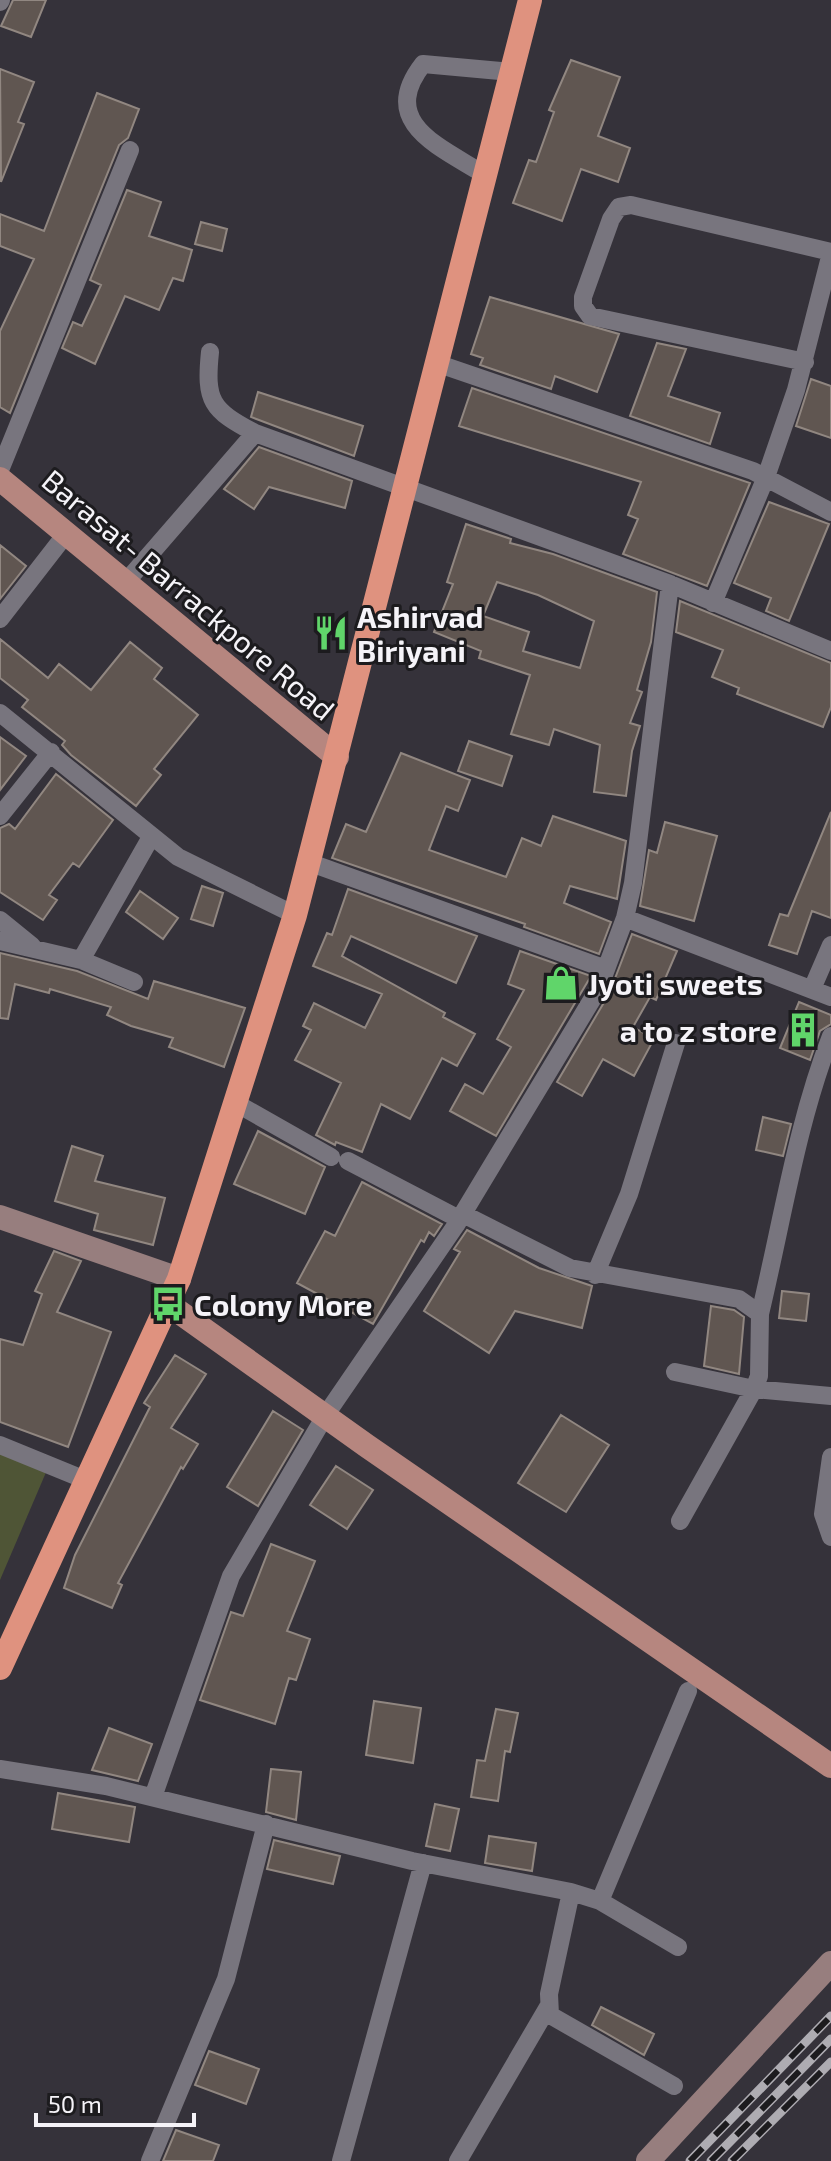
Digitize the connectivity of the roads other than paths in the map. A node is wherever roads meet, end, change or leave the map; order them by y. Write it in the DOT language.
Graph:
graph roads {
  1 [pos="530,0"];
  2 [pos="511,72"];
  3 [pos="130,150"];
  4 [pos="485,175"];
  5 [pos="831,252"];
  6 [pos="210,352"];
  7 [pos="805,362"];
  8 [pos="436,363"];
  9 [pos="255,433"];
  10 [pos="766,477"];
  11 [pos="3,485"];
  12 [pos="404,488"];
  13 [pos="831,512"];
  14 [pos="66,534"];
  15 [pos="125,583"];
  16 [pos="670,584"];
  17 [pos="713,603"];
  18 [pos="0,619"];
  19 [pos="831,651"];
  20 [pos="0,713"];
  21 [pos="51,752"];
  22 [pos="337,757"];
  23 [pos="0,816"];
  24 [pos="151,837"];
  25 [pos="308,862"];
  26 [pos="295,915"];
  27 [pos="625,918"];
  28 [pos="0,920"];
  29 [pos="0,941"];
  30 [pos="831,945"];
  31 [pos="34,948"];
  32 [pos="81,960"];
  33 [pos="606,969"];
  34 [pos="134,982"];
  35 [pos="812,989"];
  36 [pos="831,997"];
  37 [pos="831,1036"];
  38 [pos="676,1043"];
  39 [pos="234,1102"];
  40 [pos="0,1217"];
  41 [pos="461,1217"];
  42 [pos="595,1275"];
  43 [pos="179,1279"];
  44 [pos="168,1304"];
  45 [pos="760,1314"];
  46 [pos="675,1372"];
  47 [pos="754,1389"];
  48 [pos="831,1396"];
  49 [pos="325,1416"];
  50 [pos="0,1445"];
  51 [pos="831,1457"];
  52 [pos="88,1481"];
  53 [pos="680,1521"];
  54 [pos="831,1537"];
  55 [pos="0,1668"];
  56 [pos="688,1691"];
  57 [pos="831,1766"];
  58 [pos="0,1769"];
  59 [pos="153,1797"];
  60 [pos="266,1824"];
  61 [pos="423,1863"];
  62 [pos="571,1892"];
  63 [pos="600,1901"];
  64 [pos="678,1947"];
  65 [pos="831,1963"];
  66 [pos="548,2007"];
  67 [pos="674,2086"];
  68 [pos="150,2161"];
  69 [pos="341,2161"];
  70 [pos="458,2161"];
  71 [pos="648,2161"];
  1 -- 2 [label="highway"];
  2 -- 4 [label="highway"];
  2 -- 4 [label="street"];
  3 -- 11 [label="street"];
  4 -- 8 [label="highway"];
  5 -- 7 [label="street"];
  5 -- 7 [label="street"];
  6 -- 9 [label="street"];
  7 -- 10 [label="street"];
  8 -- 10 [label="street"];
  8 -- 12 [label="highway"];
  9 -- 12 [label="street"];
  9 -- 15 [label="street"];
  10 -- 13 [label="street"];
  10 -- 17 [label="street"];
  11 -- 14 [label="main road, Barasat- Barrackpore Road"];
  12 -- 16 [label="street"];
  12 -- 22 [label="highway"];
  14 -- 15 [label="main road, Barasat- Barrackpore Road"];
  14 -- 18 [label="street"];
  15 -- 22 [label="main road, Barasat- Barrackpore Road"];
  16 -- 17 [label="street"];
  16 -- 27 [label="street"];
  17 -- 19 [label="street"];
  20 -- 21 [label="street"];
  21 -- 23 [label="street"];
  21 -- 24 [label="street"];
  22 -- 25 [label="highway"];
  24 -- 26 [label="street"];
  24 -- 32 [label="street"];
  25 -- 26 [label="highway"];
  25 -- 33 [label="street"];
  26 -- 39 [label="highway"];
  27 -- 33 [label="street"];
  27 -- 35 [label="street"];
  28 -- 31 [label="street"];
  29 -- 31 [label="street"];
  30 -- 35 [label="street"];
  31 -- 32 [label="street"];
  32 -- 34 [label="street"];
  33 -- 41 [label="street"];
  35 -- 36 [label="street"];
  37 -- 45 [label="street"];
  38 -- 42 [label="street"];
  39 -- 41 [label="street"];
  39 -- 43 [label="highway"];
  40 -- 43 [label="street"];
  41 -- 42 [label="street"];
  41 -- 49 [label="street"];
  42 -- 45 [label="street"];
  43 -- 44 [label="highway"];
  44 -- 49 [label="main road"];
  44 -- 52 [label="highway"];
  45 -- 47 [label="street"];
  46 -- 47 [label="street"];
  47 -- 48 [label="street"];
  47 -- 53 [label="street"];
  49 -- 57 [label="main road"];
  49 -- 59 [label="street"];
  50 -- 52 [label="street"];
  51 -- 54 [label="street"];
  52 -- 55 [label="highway"];
  56 -- 63 [label="street"];
  58 -- 59 [label="street"];
  59 -- 60 [label="street"];
  60 -- 61 [label="street"];
  60 -- 68 [label="street"];
  61 -- 62 [label="street"];
  61 -- 69 [label="street"];
  62 -- 63 [label="street"];
  62 -- 66 [label="street"];
  63 -- 64 [label="street"];
  65 -- 71 [label="street"];
  66 -- 67 [label="street"];
  66 -- 70 [label="street"];
}
